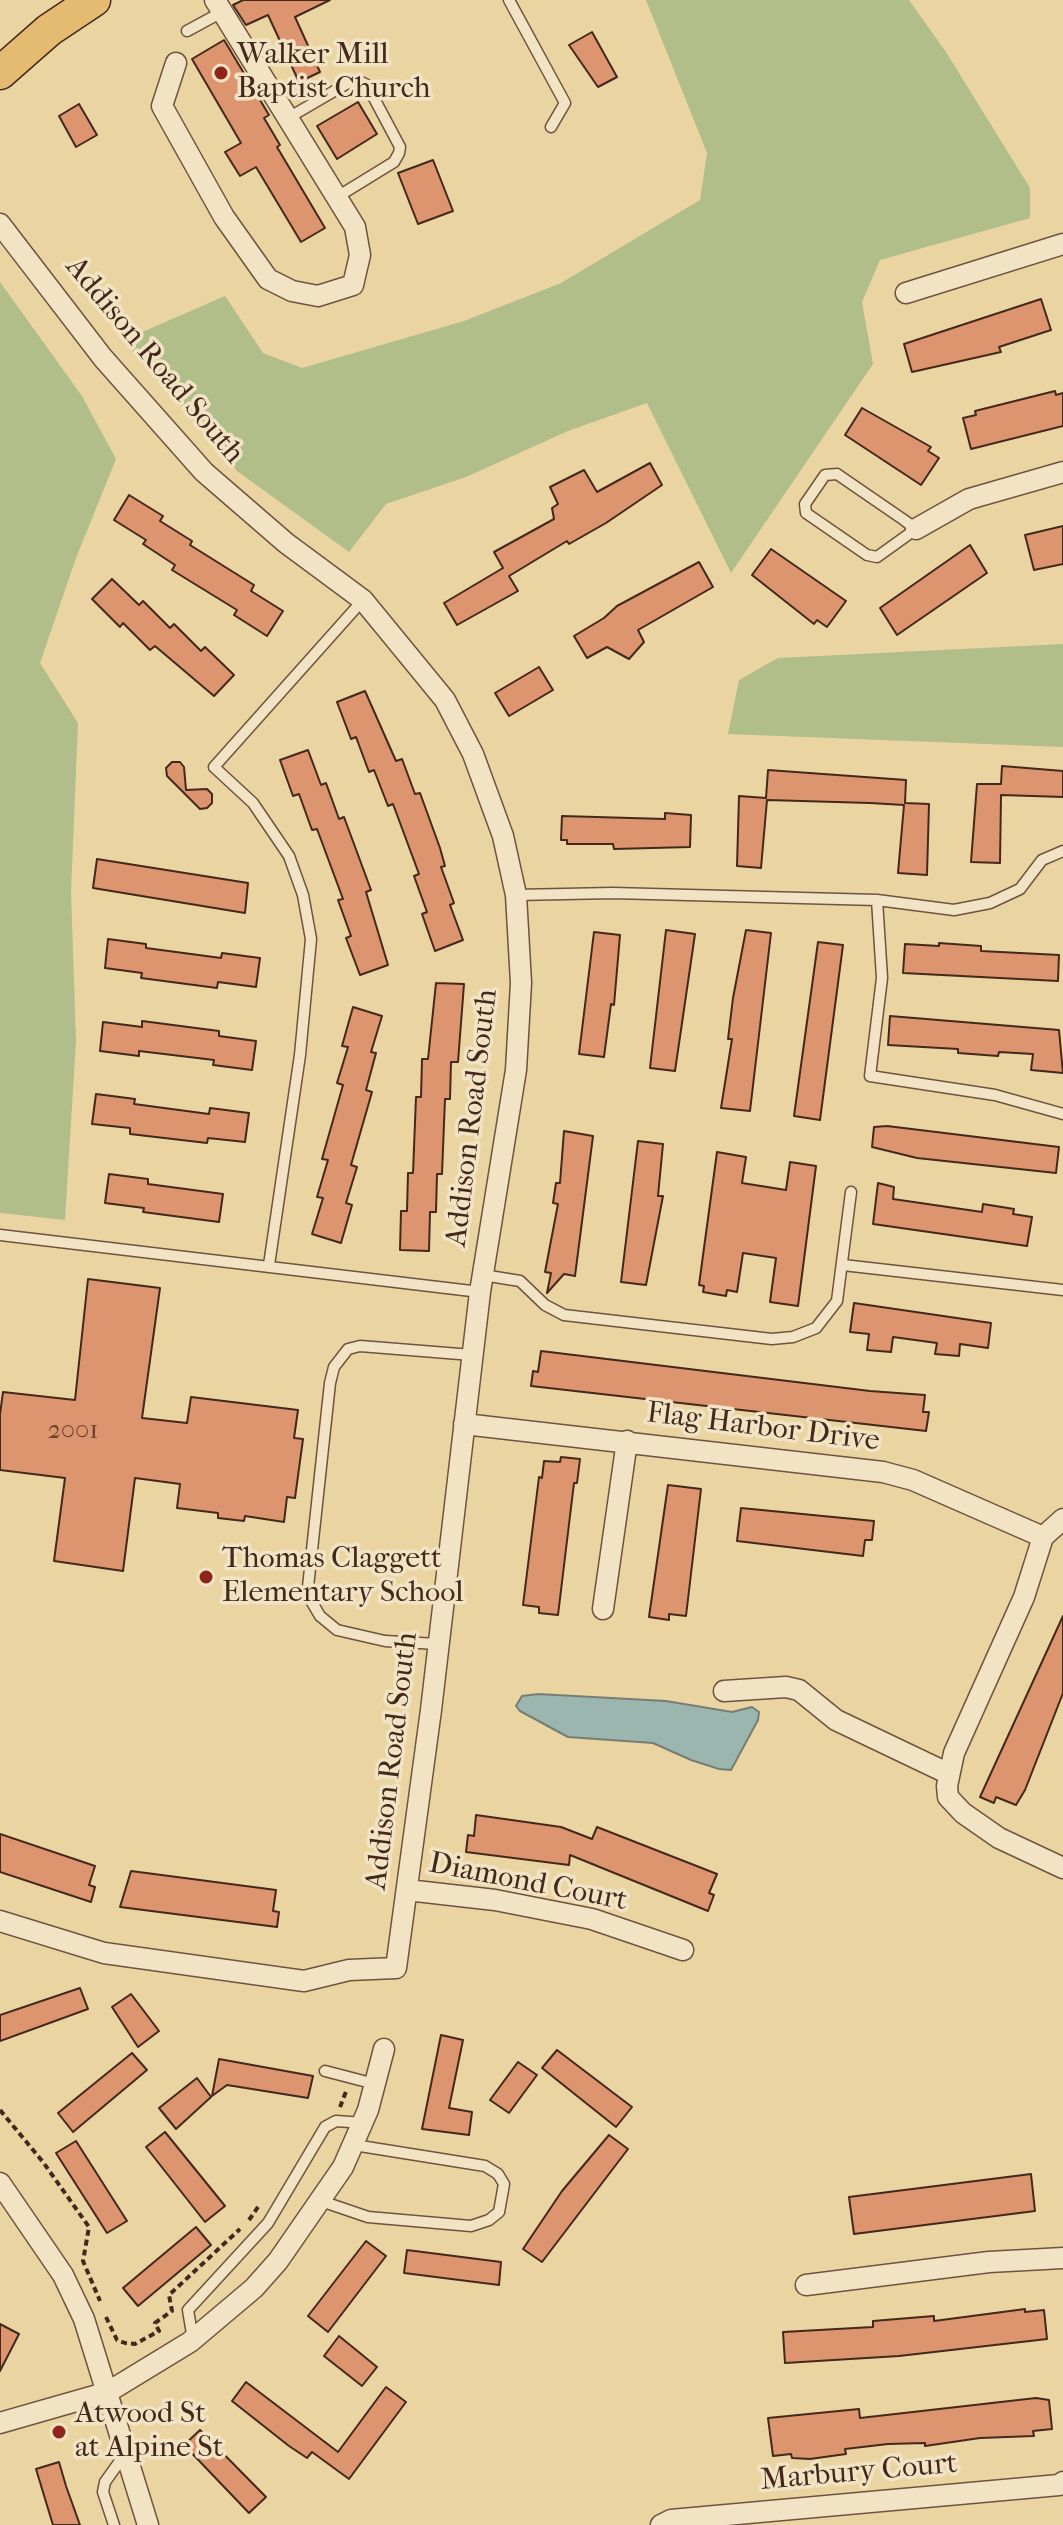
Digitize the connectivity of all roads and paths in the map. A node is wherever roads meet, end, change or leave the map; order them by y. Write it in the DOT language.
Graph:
graph roads {
  1 [pos="94,0"];
  2 [pos="509,0"];
  3 [pos="218,6"];
  4 [pos="187,31"];
  5 [pos="176,63"];
  6 [pos="0,73"];
  7 [pos="288,118"];
  8 [pos="551,127"];
  9 [pos="337,197"];
  10 [pos="0,224"];
  11 [pos="1063,244"];
  12 [pos="906,293"];
  13 [pos="1063,472"];
  14 [pos="916,529"];
  15 [pos="363,600"];
  16 [pos="1063,851"];
  17 [pos="516,895"];
  18 [pos="877,900"];
  19 [pos="1063,1114"];
  20 [pos="851,1192"];
  21 [pos="0,1235"];
  22 [pos="269,1265"];
  23 [pos="843,1265"];
  24 [pos="481,1284"];
  25 [pos="1063,1290"];
  26 [pos="472,1355"];
  27 [pos="464,1424"];
  28 [pos="627,1441"];
  29 [pos="1063,1519"];
  30 [pos="1043,1537"];
  31 [pos="603,1609"];
  32 [pos="437,1644"];
  33 [pos="724,1691"];
  34 [pos="947,1773"];
  35 [pos="1063,1868"];
  36 [pos="407,1890"];
  37 [pos="0,1921"];
  38 [pos="683,1950"];
  39 [pos="384,2049"];
  40 [pos="325,2071"];
  41 [pos="351,2078"];
  42 [pos="375,2084"];
  43 [pos="0,2110"];
  44 [pos="338,2110"];
  45 [pos="363,2123"];
  46 [pos="354,2145"];
  47 [pos="0,2183"];
  48 [pos="264,2199"];
  49 [pos="321,2201"];
  50 [pos="1063,2258"];
  51 [pos="806,2285"];
  52 [pos="193,2340"];
  53 [pos="108,2392"];
  54 [pos="0,2423"];
  55 [pos="126,2452"];
  56 [pos="1063,2482"];
  57 [pos="114,2525"];
  58 [pos="148,2525"];
  59 [pos="661,2525"];
  1 -- 6 [label="main road"];
  2 -- 8 [label="lane"];
  3 -- 4 [label="lane"];
  3 -- 7 [label="street"];
  5 -- 9 [label="street"];
  7 -- 9 [label="street"];
  7 -- 9 [label="lane"];
  10 -- 15 [label="street, Addison Road South"];
  11 -- 12 [label="street"];
  13 -- 14 [label="street"];
  14 -- 14 [label="lane"];
  15 -- 17 [label="street, Addison Road South"];
  15 -- 22 [label="lane"];
  16 -- 18 [label="lane"];
  17 -- 18 [label="lane"];
  17 -- 24 [label="street, Addison Road South"];
  18 -- 19 [label="lane"];
  20 -- 23 [label="lane"];
  21 -- 22 [label="lane"];
  22 -- 24 [label="lane"];
  23 -- 24 [label="lane"];
  23 -- 25 [label="lane"];
  24 -- 26 [label="street, Addison Road South"];
  26 -- 27 [label="street, Addison Road South"];
  26 -- 32 [label="lane"];
  27 -- 28 [label="street, Flag Harbor Drive"];
  27 -- 32 [label="street, Addison Road South"];
  28 -- 30 [label="street, Flag Harbor Drive"];
  28 -- 31 [label="street"];
  29 -- 30 [label="street"];
  30 -- 34 [label="street"];
  32 -- 36 [label="street, Addison Road South"];
  33 -- 34 [label="street"];
  34 -- 35 [label="street"];
  36 -- 37 [label="street, Addison Road South"];
  36 -- 38 [label="street, Diamond Court"];
  39 -- 42 [label="street"];
  40 -- 41 [label="lane"];
  41 -- 42 [label="lane"];
  41 -- 44 [label="path"];
  42 -- 45 [label="street"];
  43 -- 48 [label="path"];
  45 -- 46 [label="street"];
  45 -- 52 [label="lane"];
  46 -- 49 [label="street"];
  46 -- 49 [label="lane"];
  47 -- 53 [label="street"];
  49 -- 52 [label="street"];
  50 -- 51 [label="street"];
  52 -- 53 [label="street"];
  53 -- 54 [label="street"];
  53 -- 55 [label="street"];
  55 -- 57 [label="lane"];
  55 -- 58 [label="street"];
  56 -- 59 [label="street, Marbury Court"];
}
